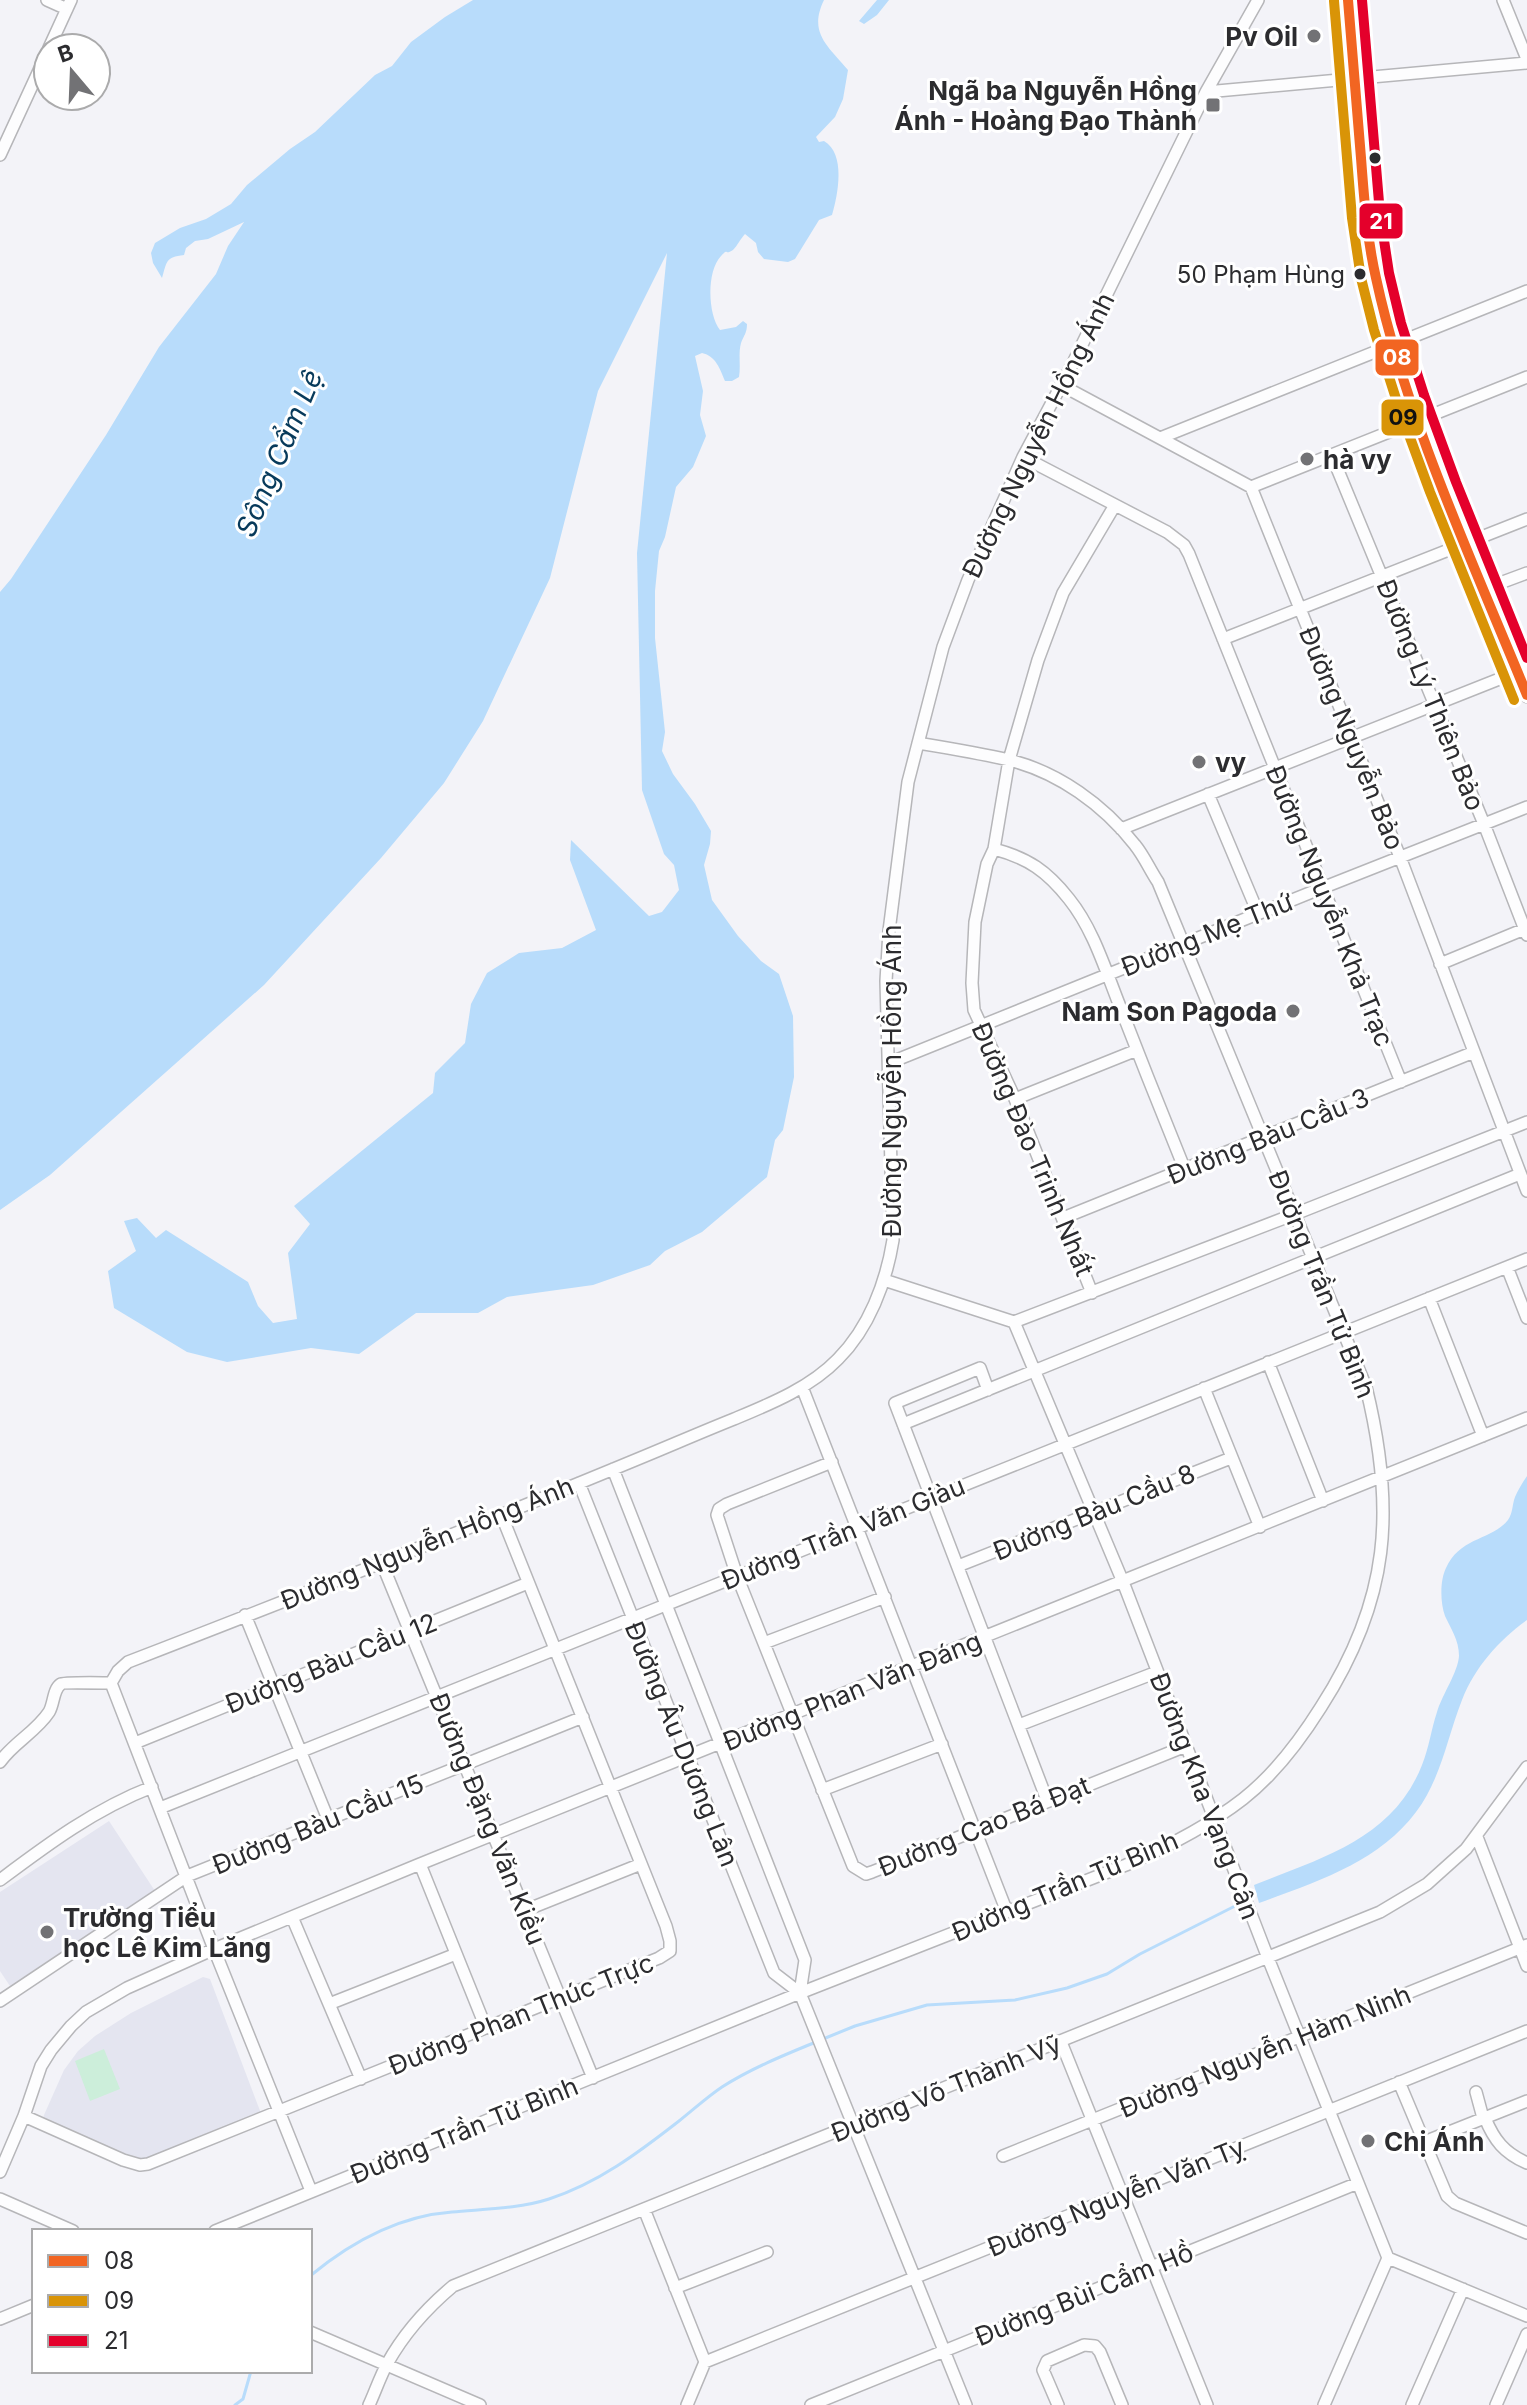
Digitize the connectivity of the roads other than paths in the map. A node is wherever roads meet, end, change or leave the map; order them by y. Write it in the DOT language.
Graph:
graph roads {
  1 [pos="47,0"];
  2 [pos="1258,0"];
  3 [pos="1348,0"];
  4 [pos="1503,0"];
  5 [pos="69,4"];
  6 [pos="57,32"];
  7 [pos="1527,61"];
  8 [pos="1355,80"];
  9 [pos="32,86"];
  10 [pos="1206,92"];
  11 [pos="0,155"];
  12 [pos="1527,291"];
  13 [pos="1393,345"];
  14 [pos="1527,377"];
  15 [pos="1061,385"];
  16 [pos="1419,422"];
  17 [pos="1160,438"];
  18 [pos="1332,456"];
  19 [pos="1023,457"];
  20 [pos="1251,487"];
  21 [pos="1115,505"];
  22 [pos="1527,519"];
  23 [pos="1465,543"];
  24 [pos="1527,573"];
  25 [pos="1382,577"];
  26 [pos="1484,589"];
  27 [pos="1300,609"];
  28 [pos="1223,639"];
  29 [pos="1522,670"];
  30 [pos="1527,695"];
  31 [pos="1435,705"];
  32 [pos="1351,738"];
  33 [pos="918,743"];
  34 [pos="1009,760"];
  35 [pos="1274,768"];
  36 [pos="1208,794"];
  37 [pos="1527,807"];
  38 [pos="1484,824"];
  39 [pos="1121,829"];
  40 [pos="994,849"];
  41 [pos="1400,857"];
  42 [pos="1324,887"];
  43 [pos="1258,913"];
  44 [pos="1526,931"];
  45 [pos="1184,943"];
  46 [pos="1440,964"];
  47 [pos="1107,974"];
  48 [pos="981,1026"];
  49 [pos="1137,1050"];
  50 [pos="1474,1052"];
  51 [pos="889,1063"];
  52 [pos="1401,1082"];
  53 [pos="1015,1099"];
  54 [pos="1527,1122"];
  55 [pos="1504,1131"];
  56 [pos="1264,1138"];
  57 [pos="1185,1170"];
  58 [pos="1520,1174"];
  59 [pos="1527,1191"];
  60 [pos="1295,1214"];
  61 [pos="1063,1218"];
  62 [pos="1314,1258"];
  63 [pos="1527,1259"];
  64 [pos="1507,1267"];
  65 [pos="884,1280"];
  66 [pos="1092,1293"];
  67 [pos="1429,1298"];
  68 [pos="1527,1318"];
  69 [pos="1014,1322"];
  70 [pos="1345,1332"];
  71 [pos="1268,1362"];
  72 [pos="1035,1371"];
  73 [pos="802,1387"];
  74 [pos="1204,1388"];
  75 [pos="988,1390"];
  76 [pos="1527,1418"];
  77 [pos="903,1424"];
  78 [pos="1483,1436"];
  79 [pos="1065,1444"];
  80 [pos="1231,1458"];
  81 [pos="832,1462"];
  82 [pos="613,1469"];
  83 [pos="1383,1477"];
  84 [pos="579,1483"];
  85 [pos="932,1498"];
  86 [pos="1323,1501"];
  87 [pos="1094,1512"];
  88 [pos="501,1514"];
  89 [pos="858,1527"];
  90 [pos="1260,1527"];
  91 [pos="381,1561"];
  92 [pos="958,1566"];
  93 [pos="737,1576"];
  94 [pos="1123,1582"];
  95 [pos="528,1583"];
  96 [pos="885,1597"];
  97 [pos="666,1604"];
  98 [pos="245,1615"];
  99 [pos="633,1618"];
  100 [pos="410,1631"];
  101 [pos="986,1637"];
  102 [pos="764,1643"];
  103 [pos="556,1649"];
  104 [pos="912,1667"];
  105 [pos="1157,1672"];
  106 [pos="111,1683"];
  107 [pos="273,1687"];
  108 [pos="437,1696"];
  109 [pos="792,1715"];
  110 [pos="583,1717"];
  111 [pos="1019,1725"];
  112 [pos="135,1743"];
  113 [pos="721,1744"];
  114 [pos="942,1744"];
  115 [pos="1186,1746"];
  116 [pos="300,1752"];
  117 [pos="688,1757"];
  118 [pos="0,1762"];
  119 [pos="466,1765"];
  120 [pos="1527,1767"];
  121 [pos="152,1787"];
  122 [pos="611,1787"];
  123 [pos="822,1790"];
  124 [pos="1047,1800"];
  125 [pos="160,1808"];
  126 [pos="328,1819"];
  127 [pos="1214,1820"];
  128 [pos="975,1829"];
  129 [pos="495,1834"];
  130 [pos="1477,1837"];
  131 [pos="420,1864"];
  132 [pos="641,1864"];
  133 [pos="187,1876"];
  134 [pos="0,1880"];
  135 [pos="526,1910"];
  136 [pos="1007,1912"];
  137 [pos="292,1917"];
  138 [pos="1523,1946"];
  139 [pos="214,1949"];
  140 [pos="456,1954"];
  141 [pos="1268,1958"];
  142 [pos="1527,1966"];
  143 [pos="800,1993"];
  144 [pos="562,1998"];
  145 [pos="0,2001"];
  146 [pos="329,2004"];
  147 [pos="486,2028"];
  148 [pos="1527,2031"];
  149 [pos="1300,2037"];
  150 [pos="1061,2042"];
  151 [pos="593,2078"];
  152 [pos="361,2079"];
  153 [pos="1399,2082"];
  154 [pos="1476,2092"];
  155 [pos="1527,2101"];
  156 [pos="1329,2110"];
  157 [pos="280,2112"];
  158 [pos="24,2116"];
  159 [pos="1484,2118"];
  160 [pos="1093,2120"];
  161 [pos="853,2125"];
  162 [pos="1424,2142"];
  163 [pos="1003,2156"];
  164 [pos="1527,2163"];
  165 [pos="0,2172"];
  166 [pos="1358,2183"];
  167 [pos="311,2191"];
  168 [pos="1122,2194"];
  169 [pos="0,2199"];
  170 [pos="644,2209"];
  171 [pos="68,2229"];
  172 [pos="220,2229"];
  173 [pos="1527,2233"];
  174 [pos="767,2252"];
  175 [pos="1388,2258"];
  176 [pos="1152,2267"];
  177 [pos="915,2278"];
  178 [pos="675,2288"];
  179 [pos="1463,2289"];
  180 [pos="32,2306"];
  181 [pos="1527,2316"];
  182 [pos="0,2319"];
  183 [pos="312,2333"];
  184 [pos="1527,2334"];
  185 [pos="944,2351"];
  186 [pos="705,2362"];
  187 [pos="386,2365"];
  188 [pos="369,2405"];
  189 [pos="480,2405"];
  190 [pos="687,2405"];
  191 [pos="811,2405"];
  192 [pos="966,2405"];
  193 [pos="1058,2405"];
  194 [pos="1122,2405"];
  195 [pos="1207,2405"];
  196 [pos="1324,2405"];
  197 [pos="1412,2405"];
  198 [pos="1496,2405"];
  1 -- 5 [label="street"];
  2 -- 10 [label="street, Đường Nguyễn Hồng Ánh"];
  3 -- 8 [label="main road"];
  4 -- 7 [label="street"];
  5 -- 6 [label="street"];
  7 -- 8 [label="street"];
  8 -- 10 [label="street"];
  8 -- 13 [label="main road"];
  9 -- 11 [label="street"];
  10 -- 15 [label="street, Đường Nguyễn Hồng Ánh"];
  12 -- 13 [label="street"];
  13 -- 16 [label="main road"];
  13 -- 17 [label="street"];
  14 -- 16 [label="street"];
  15 -- 17 [label="street"];
  15 -- 19 [label="street, Đường Nguyễn Hồng Ánh"];
  16 -- 18 [label="street"];
  16 -- 23 [label="main road"];
  17 -- 20 [label="street"];
  18 -- 20 [label="street"];
  18 -- 25 [label="street, Đường Lý Thiên Bảo"];
  19 -- 21 [label="street, Đường Nguyễn Khả Trạc"];
  19 -- 33 [label="street, Đường Nguyễn Hồng Ánh"];
  20 -- 27 [label="street, Đường Nguyễn Bảo"];
  21 -- 28 [label="street, Đường Nguyễn Khả Trạc"];
  21 -- 34 [label="street, Đường Đào Trinh Nhất"];
  22 -- 23 [label="street"];
  23 -- 25 [label="street"];
  23 -- 26 [label="main road"];
  24 -- 26 [label="street"];
  25 -- 27 [label="street"];
  25 -- 31 [label="street, Đường Lý Thiên Bảo"];
  26 -- 29 [label="main road"];
  27 -- 28 [label="street"];
  27 -- 32 [label="street, Đường Nguyễn Bảo"];
  28 -- 35 [label="street, Đường Nguyễn Khả Trạc"];
  29 -- 30 [label="main road"];
  29 -- 31 [label="street"];
  31 -- 32 [label="street"];
  31 -- 38 [label="street, Đường Lý Thiên Bảo"];
  32 -- 35 [label="street"];
  32 -- 41 [label="street, Đường Nguyễn Bảo"];
  33 -- 34 [label="street, Đường Trần Tử Bình"];
  33 -- 51 [label="street, Đường Nguyễn Hồng Ánh"];
  34 -- 39 [label="street, Đường Trần Tử Bình"];
  34 -- 40 [label="street, Đường Đào Trinh Nhất"];
  35 -- 36 [label="street"];
  35 -- 42 [label="street, Đường Nguyễn Khả Trạc"];
  36 -- 39 [label="street"];
  36 -- 43 [label="street"];
  37 -- 38 [label="street, Đường Mẹ Thứ"];
  38 -- 41 [label="street, Đường Mẹ Thứ"];
  38 -- 44 [label="street, Đường Lý Thiên Bảo"];
  39 -- 45 [label="street, Đường Trần Tử Bình"];
  40 -- 47 [label="street"];
  40 -- 48 [label="street, Đường Đào Trinh Nhất"];
  41 -- 42 [label="street, Đường Mẹ Thứ"];
  41 -- 46 [label="street, Đường Nguyễn Bảo"];
  42 -- 43 [label="street, Đường Mẹ Thứ"];
  42 -- 52 [label="street, Đường Nguyễn Khả Trạc"];
  43 -- 45 [label="street, Đường Mẹ Thứ"];
  44 -- 46 [label="street"];
  45 -- 47 [label="street, Đường Mẹ Thứ"];
  45 -- 56 [label="street, Đường Trần Tử Bình"];
  46 -- 50 [label="street, Đường Nguyễn Bảo"];
  47 -- 48 [label="street, Đường Mẹ Thứ"];
  47 -- 49 [label="street"];
  48 -- 51 [label="street, Đường Mẹ Thứ"];
  48 -- 53 [label="street, Đường Đào Trinh Nhất"];
  49 -- 53 [label="street"];
  49 -- 57 [label="street"];
  50 -- 52 [label="street, Đường Bàu Cầu 3"];
  50 -- 55 [label="street, Đường Nguyễn Bảo"];
  51 -- 65 [label="street, Đường Nguyễn Hồng Ánh"];
  52 -- 56 [label="street, Đường Bàu Cầu 3"];
  53 -- 61 [label="street, Đường Đào Trinh Nhất"];
  54 -- 55 [label="street"];
  55 -- 58 [label="street, Đường Nguyễn Bảo"];
  55 -- 60 [label="street"];
  56 -- 57 [label="street, Đường Bàu Cầu 3"];
  56 -- 60 [label="street, Đường Trần Tử Bình"];
  57 -- 61 [label="street, Đường Bàu Cầu 3"];
  58 -- 59 [label="street, Đường Nguyễn Bảo"];
  58 -- 62 [label="street"];
  60 -- 62 [label="street, Đường Trần Tử Bình"];
  60 -- 66 [label="street"];
  61 -- 66 [label="street, Đường Đào Trinh Nhất"];
  62 -- 70 [label="street, Đường Trần Tử Bình"];
  62 -- 72 [label="street"];
  63 -- 64 [label="street, Đường Trần Văn Giàu"];
  64 -- 67 [label="street, Đường Trần Văn Giàu"];
  64 -- 68 [label="street"];
  65 -- 69 [label="street"];
  65 -- 73 [label="street, Đường Nguyễn Hồng Ánh"];
  66 -- 69 [label="street"];
  67 -- 70 [label="street, Đường Trần Văn Giàu"];
  67 -- 78 [label="street"];
  69 -- 72 [label="street, Đường Kha Vạng Cân"];
  70 -- 71 [label="street, Đường Trần Văn Giàu"];
  70 -- 83 [label="street, Đường Trần Tử Bình"];
  71 -- 74 [label="street, Đường Trần Văn Giàu"];
  71 -- 86 [label="street"];
  72 -- 75 [label="street"];
  72 -- 79 [label="street, Đường Kha Vạng Cân"];
  73 -- 81 [label="street"];
  73 -- 82 [label="street, Đường Nguyễn Hồng Ánh"];
  74 -- 79 [label="street, Đường Trần Văn Giàu"];
  74 -- 80 [label="street"];
  75 -- 77 [label="street"];
  75 -- 77 [label="street"];
  76 -- 78 [label="street, Đường Phan Văn Đáng"];
  77 -- 85 [label="street"];
  78 -- 83 [label="street, Đường Phan Văn Đáng"];
  79 -- 85 [label="street, Đường Trần Văn Giàu"];
  79 -- 87 [label="street, Đường Kha Vạng Cân"];
  80 -- 87 [label="street, Đường Bàu Cầu 8"];
  80 -- 90 [label="street"];
  81 -- 89 [label="street"];
  81 -- 93 [label="street, Đường Cao Bá Đạt"];
  82 -- 84 [label="street, Đường Nguyễn Hồng Ánh"];
  82 -- 97 [label="street, Đường Âu Dương Lân"];
  83 -- 86 [label="street, Đường Phan Văn Đáng"];
  83 -- 127 [label="street, Đường Trần Tử Bình"];
  84 -- 88 [label="street, Đường Nguyễn Hồng Ánh"];
  84 -- 99 [label="street, Đường Âu Dương Lân"];
  85 -- 89 [label="street, Đường Trần Văn Giàu"];
  85 -- 92 [label="street"];
  86 -- 90 [label="street, Đường Phan Văn Đáng"];
  87 -- 92 [label="street, Đường Bàu Cầu 8"];
  87 -- 94 [label="street, Đường Kha Vạng Cân"];
  88 -- 91 [label="street, Đường Nguyễn Hồng Ánh"];
  88 -- 95 [label="street, Đường Phan Thúc Trực"];
  89 -- 93 [label="street, Đường Trần Văn Giàu"];
  89 -- 96 [label="street"];
  90 -- 94 [label="street, Đường Phan Văn Đáng"];
  91 -- 98 [label="street, Đường Nguyễn Hồng Ánh"];
  91 -- 100 [label="street, Đường Đặng Văn Kiều"];
  92 -- 101 [label="street"];
  93 -- 97 [label="street, Đường Trần Văn Giàu"];
  93 -- 102 [label="street, Đường Cao Bá Đạt"];
  94 -- 101 [label="street, Đường Phan Văn Đáng"];
  94 -- 105 [label="street, Đường Kha Vạng Cân"];
  95 -- 100 [label="street, Đường Bàu Cầu 12"];
  95 -- 103 [label="street, Đường Phan Thúc Trực"];
  96 -- 102 [label="street"];
  96 -- 104 [label="street"];
  97 -- 99 [label="street, Đường Trần Văn Giàu"];
  97 -- 113 [label="street, Đường Âu Dương Lân"];
  98 -- 106 [label="street, Đường Nguyễn Hồng Ánh"];
  98 -- 107 [label="street"];
  99 -- 103 [label="street, Đường Trần Văn Giàu"];
  99 -- 117 [label="street, Đường Âu Dương Lân"];
  100 -- 107 [label="street, Đường Bàu Cầu 12"];
  100 -- 108 [label="street, Đường Đặng Văn Kiều"];
  101 -- 104 [label="street, Đường Phan Văn Đáng"];
  101 -- 111 [label="street"];
  102 -- 109 [label="street, Đường Cao Bá Đạt"];
  103 -- 108 [label="street, Đường Trần Văn Giàu"];
  103 -- 110 [label="street, Đường Phan Thúc Trực"];
  104 -- 109 [label="street, Đường Phan Văn Đáng"];
  104 -- 114 [label="street"];
  105 -- 111 [label="street"];
  105 -- 115 [label="street, Đường Kha Vạng Cân"];
  106 -- 112 [label="street"];
  106 -- 118 [label="street"];
  107 -- 112 [label="street, Đường Bàu Cầu 12"];
  107 -- 116 [label="street"];
  108 -- 116 [label="street, Đường Trần Văn Giàu"];
  108 -- 119 [label="street, Đường Đặng Văn Kiều"];
  109 -- 113 [label="street, Đường Phan Văn Đáng"];
  109 -- 123 [label="street, Đường Cao Bá Đạt"];
  110 -- 119 [label="street, Đường Bàu Cầu 15"];
  110 -- 122 [label="street, Đường Phan Thúc Trực"];
  111 -- 124 [label="street"];
  112 -- 121 [label="street"];
  113 -- 117 [label="street, Đường Phan Văn Đáng"];
  113 -- 143 [label="street, Đường Âu Dương Lân"];
  114 -- 123 [label="street"];
  114 -- 128 [label="street"];
  115 -- 124 [label="street, Đường Cao Bá Đạt"];
  115 -- 127 [label="street, Đường Kha Vạng Cân"];
  116 -- 125 [label="street, Đường Trần Văn Giàu"];
  116 -- 126 [label="street"];
  117 -- 122 [label="street, Đường Phan Văn Đáng"];
  117 -- 143 [label="street, Đường Âu Dương Lân"];
  119 -- 126 [label="street, Đường Bàu Cầu 15"];
  119 -- 129 [label="street, Đường Đặng Văn Kiều"];
  120 -- 130 [label="street, Đường Võ Thành Vỹ"];
  121 -- 125 [label="street"];
  121 -- 134 [label="street"];
  122 -- 129 [label="street, Đường Phan Văn Đáng"];
  122 -- 132 [label="street, Đường Phan Thúc Trực"];
  123 -- 128 [label="street, Đường Cao Bá Đạt"];
  124 -- 128 [label="street, Đường Cao Bá Đạt"];
  125 -- 133 [label="street"];
  126 -- 133 [label="street, Đường Bàu Cầu 15"];
  127 -- 136 [label="street, Đường Trần Tử Bình"];
  127 -- 141 [label="street, Đường Kha Vạng Cân"];
  128 -- 136 [label="street"];
  129 -- 131 [label="street, Đường Phan Văn Đáng"];
  129 -- 135 [label="street, Đường Đặng Văn Kiều"];
  130 -- 138 [label="street"];
  130 -- 141 [label="street, Đường Võ Thành Vỹ"];
  131 -- 137 [label="street, Đường Phan Văn Đáng"];
  131 -- 140 [label="street"];
  132 -- 135 [label="street"];
  132 -- 144 [label="street, Đường Phan Thúc Trực"];
  133 -- 139 [label="street"];
  133 -- 145 [label="street, Đường Bàu Cầu 15"];
  135 -- 144 [label="street, Đường Đặng Văn Kiều"];
  136 -- 143 [label="street, Đường Trần Tử Bình"];
  137 -- 139 [label="street, Đường Phan Văn Đáng"];
  137 -- 146 [label="street"];
  138 -- 142 [label="street"];
  138 -- 149 [label="street, Đường Nguyễn Hàm Ninh"];
  139 -- 157 [label="street"];
  139 -- 158 [label="street, Đường Phan Văn Đáng"];
  140 -- 146 [label="street"];
  140 -- 147 [label="street"];
  141 -- 149 [label="street, Đường Kha Vạng Cân"];
  141 -- 150 [label="street, Đường Võ Thành Vỹ"];
  143 -- 151 [label="street, Đường Trần Tử Bình"];
  143 -- 161 [label="street, Đường Âu Dương Lân"];
  144 -- 147 [label="street, Đường Phan Thúc Trực"];
  144 -- 151 [label="street, Đường Đặng Văn Kiều"];
  146 -- 152 [label="street"];
  147 -- 152 [label="street, Đường Phan Thúc Trực"];
  148 -- 153 [label="street, Đường Nguyễn Văn Tỵ"];
  149 -- 156 [label="street, Đường Kha Vạng Cân"];
  149 -- 160 [label="street, Đường Nguyễn Hàm Ninh"];
  150 -- 160 [label="street"];
  150 -- 161 [label="street, Đường Võ Thành Vỹ"];
  151 -- 167 [label="street, Đường Trần Tử Bình"];
  152 -- 157 [label="street, Đường Phan Thúc Trực"];
  153 -- 156 [label="street, Đường Nguyễn Văn Tỵ"];
  153 -- 162 [label="street"];
  154 -- 159 [label="street"];
  155 -- 159 [label="street"];
  156 -- 166 [label="street, Đường Kha Vạng Cân"];
  156 -- 168 [label="street, Đường Nguyễn Văn Tỵ"];
  157 -- 158 [label="street, Đường Phan Thúc Trực"];
  157 -- 167 [label="street"];
  158 -- 165 [label="street, Đường Phan Văn Đáng"];
  159 -- 162 [label="street"];
  159 -- 164 [label="street"];
  160 -- 163 [label="street, Đường Nguyễn Hàm Ninh"];
  160 -- 168 [label="street"];
  161 -- 170 [label="street, Đường Võ Thành Vỹ"];
  161 -- 177 [label="street, Đường Âu Dương Lân"];
  162 -- 173 [label="street"];
  166 -- 175 [label="street, Đường Kha Vạng Cân"];
  166 -- 176 [label="street, Đường Bùi Cẩm Hồ"];
  167 -- 172 [label="street, Đường Trần Tử Bình"];
  168 -- 176 [label="street"];
  168 -- 177 [label="street, Đường Nguyễn Văn Tỵ"];
  169 -- 171 [label="street"];
  170 -- 178 [label="street"];
  170 -- 187 [label="street, Đường Võ Thành Vỹ"];
  174 -- 178 [label="street"];
  175 -- 179 [label="street"];
  175 -- 196 [label="street"];
  176 -- 185 [label="street, Đường Bùi Cẩm Hồ"];
  176 -- 195 [label="street"];
  177 -- 185 [label="street, Đường Âu Dương Lân"];
  177 -- 186 [label="street, Đường Nguyễn Văn Tỵ"];
  178 -- 186 [label="street"];
  179 -- 181 [label="street"];
  179 -- 197 [label="street"];
  180 -- 182 [label="street"];
  183 -- 187 [label="street"];
  184 -- 198 [label="street"];
  185 -- 191 [label="street, Đường Bùi Cẩm Hồ"];
  185 -- 192 [label="street, Đường Âu Dương Lân"];
  186 -- 190 [label="street"];
  187 -- 188 [label="street, Đường Võ Thành Vỹ"];
  187 -- 189 [label="street"];
  193 -- 194 [label="street"];
}
